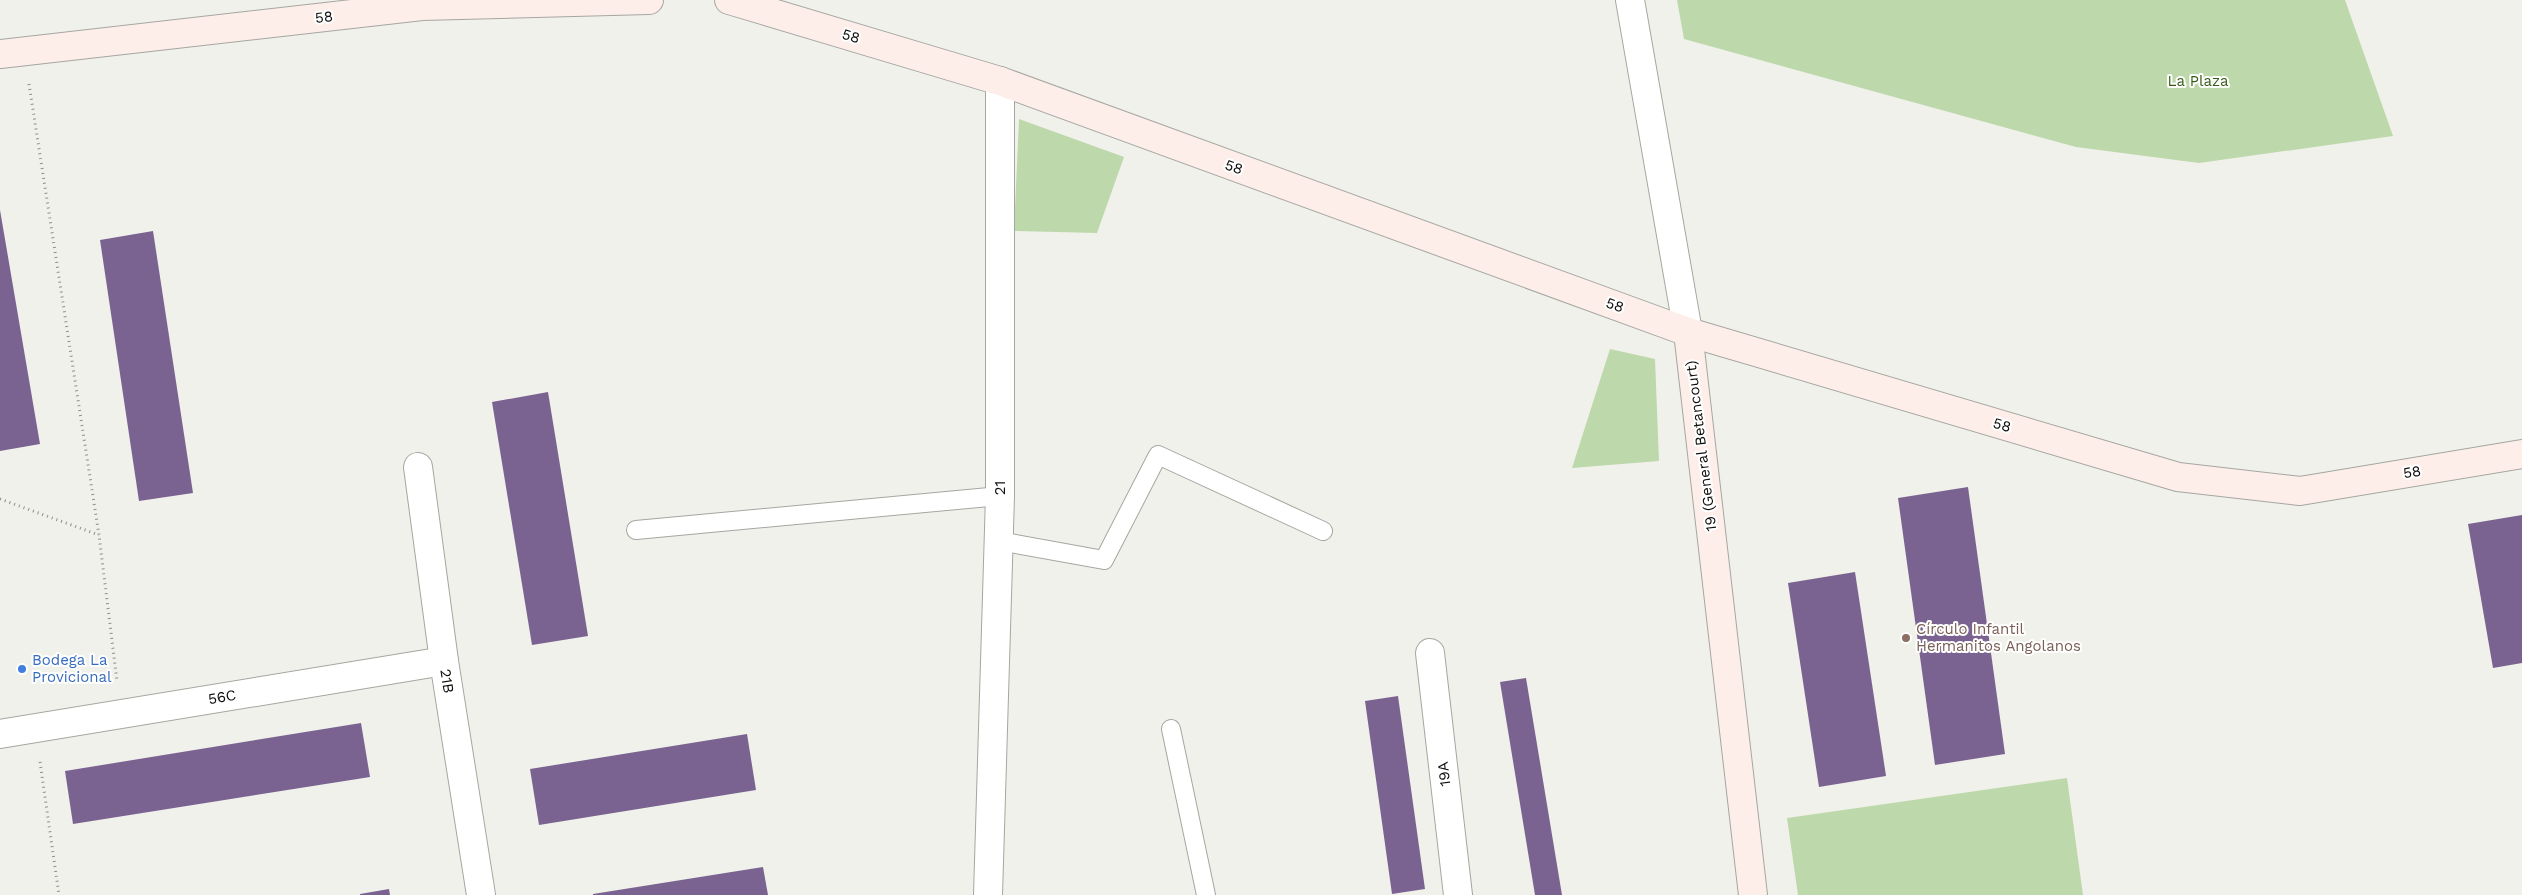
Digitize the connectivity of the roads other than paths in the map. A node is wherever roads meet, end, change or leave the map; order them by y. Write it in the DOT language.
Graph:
graph roads {
  1 [pos="649,0"];
  2 [pos="729,0"];
  3 [pos="1630,0"];
  4 [pos="12,53"];
  5 [pos="1000,82"];
  6 [pos="1688,332"];
  7 [pos="2522,454"];
  8 [pos="418,467"];
  9 [pos="1000,496"];
  10 [pos="636,530"];
  11 [pos="1323,531"];
  12 [pos="999,541"];
  13 [pos="1430,653"];
  14 [pos="444,661"];
  15 [pos="1171,729"];
  16 [pos="0,734"];
  17 [pos="481,895"];
  18 [pos="988,895"];
  19 [pos="1206,895"];
  20 [pos="1458,895"];
  21 [pos="1753,895"];
  1 -- 4 [label="main road, 58"];
  2 -- 5 [label="main road, 58"];
  3 -- 6 [label="street, 19 (General Betancourt)"];
  5 -- 6 [label="main road, 58"];
  5 -- 9 [label="street, 21"];
  6 -- 7 [label="main road, 58"];
  6 -- 21 [label="main road, 19 (General Betancourt)"];
  8 -- 14 [label="street, 21B"];
  9 -- 10 [label="lane"];
  9 -- 12 [label="street, 21"];
  11 -- 12 [label="lane"];
  12 -- 18 [label="street, 21"];
  13 -- 20 [label="street, 19A"];
  14 -- 16 [label="street, 56C"];
  14 -- 17 [label="street, 21B"];
  15 -- 19 [label="lane"];
}
